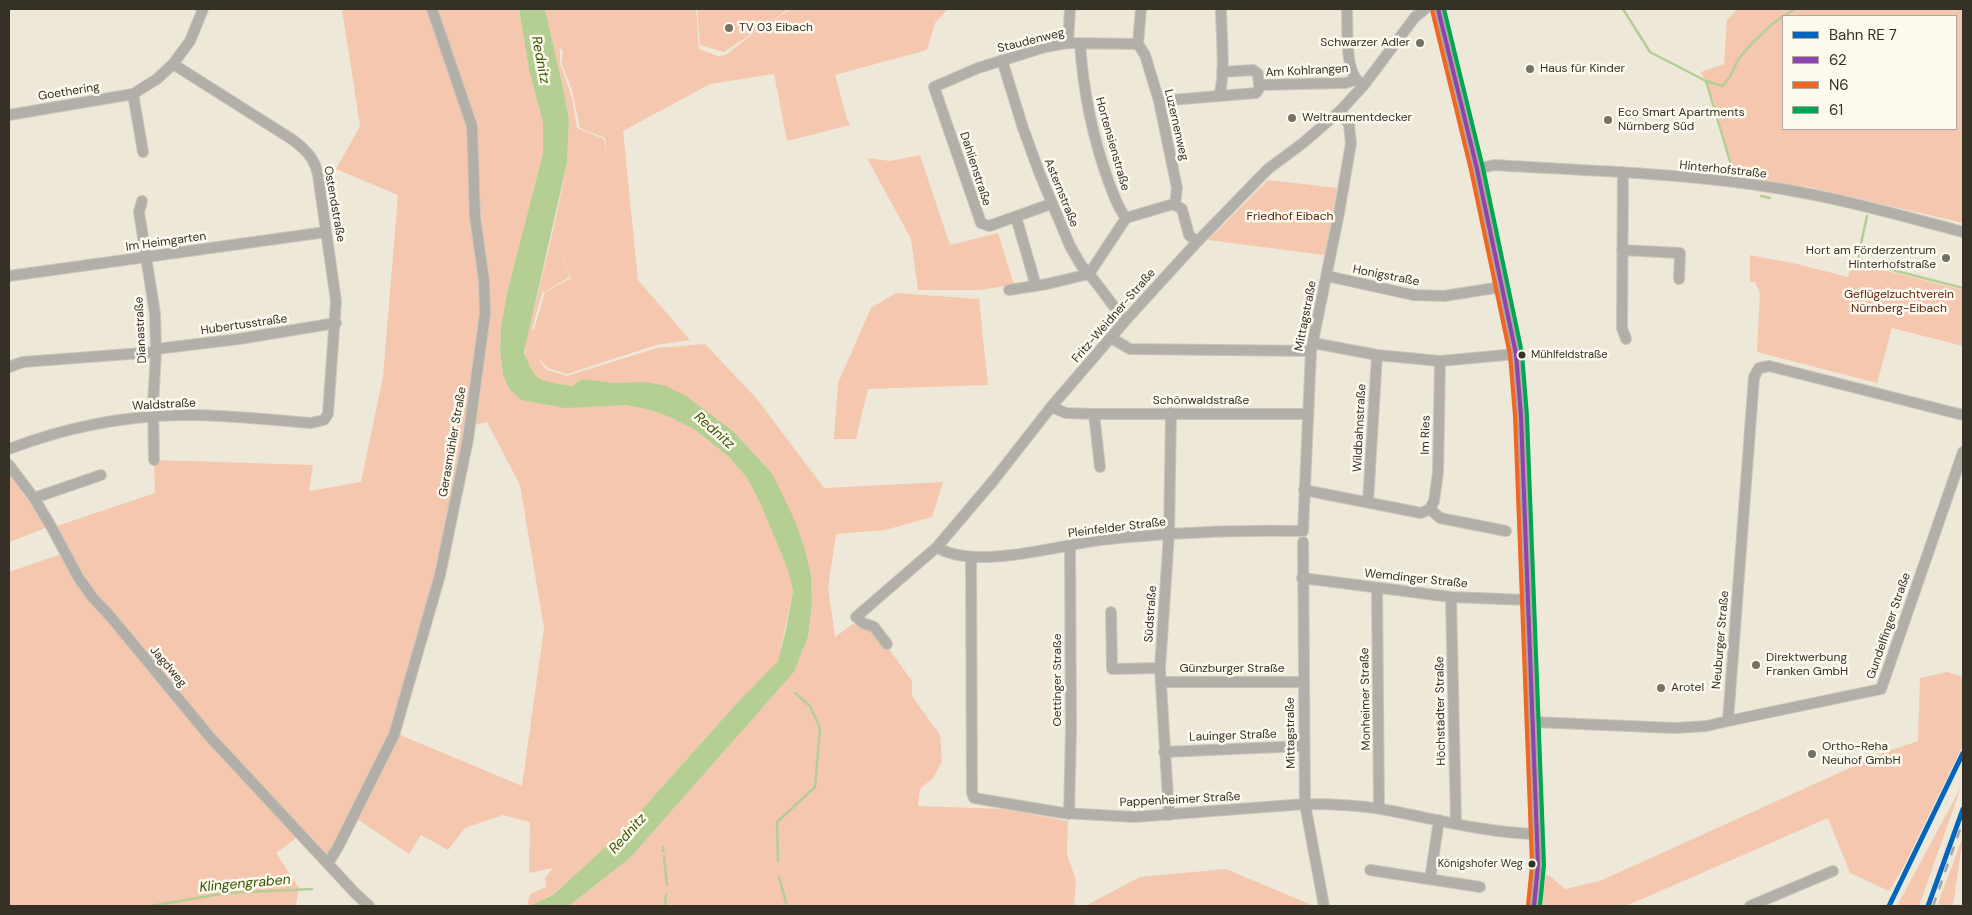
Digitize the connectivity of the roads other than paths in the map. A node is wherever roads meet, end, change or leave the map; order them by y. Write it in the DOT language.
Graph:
graph roads {
  1 [pos="202,9"];
  2 [pos="432,9"];
  3 [pos="1070,9"];
  4 [pos="1141,9"];
  5 [pos="1220,9"];
  6 [pos="1347,9"];
  7 [pos="1425,9"];
  8 [pos="1438,9"];
  9 [pos="1068,43"];
  10 [pos="1080,43"];
  11 [pos="1138,44"];
  12 [pos="1002,60"];
  13 [pos="173,64"];
  14 [pos="1222,72"];
  15 [pos="1360,83"];
  16 [pos="1259,85"];
  17 [pos="934,88"];
  18 [pos="133,94"];
  19 [pos="1219,96"];
  20 [pos="1159,101"];
  21 [pos="1339,112"];
  22 [pos="9,115"];
  23 [pos="143,152"];
  24 [pos="1477,169"];
  25 [pos="1623,172"];
  26 [pos="142,201"];
  27 [pos="1051,204"];
  28 [pos="1175,205"];
  29 [pos="1016,217"];
  30 [pos="1126,218"];
  31 [pos="326,232"];
  32 [pos="1963,232"];
  33 [pos="1197,242"];
  34 [pos="1622,250"];
  35 [pos="146,258"];
  36 [pos="1089,274"];
  37 [pos="9,276"];
  38 [pos="1326,276"];
  39 [pos="1679,279"];
  40 [pos="1036,286"];
  41 [pos="1502,287"];
  42 [pos="1009,290"];
  43 [pos="1125,321"];
  44 [pos="336,323"];
  45 [pos="1111,338"];
  46 [pos="1626,339"];
  47 [pos="1312,347"];
  48 [pos="156,350"];
  49 [pos="1516,354"];
  50 [pos="1377,355"];
  51 [pos="1440,360"];
  52 [pos="9,367"];
  53 [pos="1051,407"];
  54 [pos="1171,413"];
  55 [pos="1094,414"];
  56 [pos="1308,414"];
  57 [pos="1963,415"];
  58 [pos="154,416"];
  59 [pos="324,420"];
  60 [pos="9,449"];
  61 [pos="1963,452"];
  62 [pos="154,460"];
  63 [pos="9,465"];
  64 [pos="1100,468"];
  65 [pos="101,475"];
  66 [pos="1304,490"];
  67 [pos="34,498"];
  68 [pos="1368,502"];
  69 [pos="1430,510"];
  70 [pos="1303,531"];
  71 [pos="1506,531"];
  72 [pos="1169,534"];
  73 [pos="1303,542"];
  74 [pos="1070,546"];
  75 [pos="937,547"];
  76 [pos="971,557"];
  77 [pos="1302,578"];
  78 [pos="1377,588"];
  79 [pos="1452,597"];
  80 [pos="1528,600"];
  81 [pos="1111,612"];
  82 [pos="887,644"];
  83 [pos="1160,668"];
  84 [pos="1161,682"];
  85 [pos="1303,682"];
  86 [pos="1728,721"];
  87 [pos="1533,722"];
  88 [pos="1303,746"];
  89 [pos="1164,752"];
  90 [pos="1304,804"];
  91 [pos="1379,809"];
  92 [pos="1069,814"];
  93 [pos="1169,815"];
  94 [pos="1438,820"];
  95 [pos="1456,823"];
  96 [pos="1537,834"];
  97 [pos="328,863"];
  98 [pos="1370,870"];
  99 [pos="1833,870"];
  100 [pos="1430,880"];
  101 [pos="1480,887"];
  102 [pos="369,906"];
  103 [pos="1324,906"];
  104 [pos="1534,906"];
  105 [pos="1750,906"];
  1 -- 13 [label="street, Goethering"];
  2 -- 97 [label="street, Gerasmühler Straße"];
  3 -- 9 [label="street"];
  4 -- 11 [label="street, Luzernenweg"];
  5 -- 14 [label="street"];
  6 -- 15 [label="street"];
  7 -- 15 [label="street, Fritz-Weidner-Straße"];
  8 -- 24 [label="main road"];
  9 -- 10 [label="street, Staudenweg"];
  9 -- 12 [label="street, Staudenweg"];
  10 -- 11 [label="street, Staudenweg"];
  10 -- 30 [label="street, Hortensienstraße"];
  11 -- 20 [label="street, Luzernenweg"];
  12 -- 17 [label="street, Staudenweg"];
  12 -- 27 [label="street, Asternstraße"];
  13 -- 18 [label="street, Goethering"];
  13 -- 31 [label="street, Ostendstraße"];
  14 -- 16 [label="street, Am Kohlrangen"];
  14 -- 19 [label="street"];
  15 -- 16 [label="street, Am Kohlrangen"];
  15 -- 21 [label="street, Fritz-Weidner-Straße"];
  16 -- 19 [label="street, Am Kohlrangen"];
  17 -- 29 [label="street, Dahlienstraße"];
  18 -- 22 [label="street, Goethering"];
  18 -- 23 [label="street"];
  19 -- 20 [label="street, Am Kohlrangen"];
  20 -- 28 [label="street, Luzernenweg"];
  21 -- 33 [label="street, Fritz-Weidner-Straße"];
  21 -- 38 [label="street, Mittagstraße"];
  24 -- 25 [label="street, Hinterhofstraße"];
  24 -- 41 [label="main road"];
  25 -- 32 [label="street, Hinterhofstraße"];
  25 -- 34 [label="street"];
  26 -- 35 [label="street, Dianastraße"];
  27 -- 29 [label="street, Dahlienstraße"];
  27 -- 36 [label="street, Asternstraße"];
  28 -- 30 [label="street"];
  28 -- 33 [label="street"];
  29 -- 40 [label="street"];
  30 -- 36 [label="street"];
  31 -- 35 [label="street, Im Heimgarten"];
  31 -- 44 [label="street, Ostendstraße"];
  33 -- 43 [label="street, Fritz-Weidner-Straße"];
  34 -- 39 [label="street"];
  34 -- 46 [label="street"];
  35 -- 37 [label="street, Im Heimgarten"];
  35 -- 48 [label="street, Dianastraße"];
  36 -- 40 [label="street"];
  36 -- 43 [label="street, Asternstraße"];
  38 -- 41 [label="street, Honigstraße"];
  38 -- 47 [label="street, Mittagstraße"];
  40 -- 42 [label="street"];
  41 -- 49 [label="main road"];
  43 -- 45 [label="street, Fritz-Weidner-Straße"];
  44 -- 48 [label="street, Hubertusstraße"];
  44 -- 59 [label="street, Ostendstraße"];
  45 -- 47 [label="street"];
  45 -- 53 [label="street, Fritz-Weidner-Straße"];
  47 -- 50 [label="street"];
  47 -- 56 [label="street, Mittagstraße"];
  48 -- 52 [label="street, Hubertusstraße"];
  48 -- 58 [label="street, Dianastraße"];
  49 -- 51 [label="street"];
  49 -- 80 [label="main road"];
  50 -- 51 [label="street"];
  50 -- 68 [label="street, Wildbahnstraße"];
  51 -- 69 [label="street, Im Ries"];
  53 -- 55 [label="street, Schönwaldstraße"];
  53 -- 75 [label="street, Fritz-Weidner-Straße"];
  54 -- 55 [label="street, Schönwaldstraße"];
  54 -- 56 [label="street, Schönwaldstraße"];
  54 -- 72 [label="street, Südstraße"];
  55 -- 64 [label="street"];
  56 -- 66 [label="street, Mittagstraße"];
  57 -- 86 [label="street, Neuburger Straße"];
  58 -- 59 [label="street, Waldstraße"];
  58 -- 60 [label="street, Waldstraße"];
  58 -- 62 [label="street, Dianastraße"];
  61 -- 86 [label="street, Gundelfinger Straße"];
  63 -- 67 [label="street, Jagdweg"];
  65 -- 67 [label="street"];
  66 -- 68 [label="street"];
  66 -- 70 [label="street, Mittagstraße"];
  67 -- 97 [label="street, Jagdweg"];
  68 -- 69 [label="street"];
  69 -- 71 [label="street"];
  70 -- 72 [label="street, Pleinfelder Straße"];
  72 -- 74 [label="street, Pleinfelder Straße"];
  72 -- 83 [label="street, Südstraße"];
  73 -- 77 [label="street, Mittagstraße"];
  74 -- 76 [label="street, Pleinfelder Straße"];
  74 -- 92 [label="street, Oettinger Straße"];
  75 -- 76 [label="street, Pleinfelder Straße"];
  75 -- 82 [label="street, Fritz-Weidner-Straße"];
  76 -- 92 [label="street, Pappenheimer Straße"];
  77 -- 78 [label="street, Wemdinger Straße"];
  77 -- 85 [label="street, Mittagstraße"];
  78 -- 79 [label="street, Wemdinger Straße"];
  78 -- 91 [label="street, Monheimer Straße"];
  79 -- 80 [label="street, Wemdinger Straße"];
  79 -- 95 [label="street, Höchstädter Straße"];
  80 -- 87 [label="main road"];
  81 -- 83 [label="street"];
  83 -- 84 [label="street, Südstraße"];
  84 -- 85 [label="street, Günzburger Straße"];
  84 -- 89 [label="street, Südstraße"];
  85 -- 88 [label="street, Mittagstraße"];
  86 -- 87 [label="street"];
  87 -- 96 [label="main road"];
  88 -- 89 [label="street, Lauinger Straße"];
  88 -- 90 [label="street, Mittagstraße"];
  89 -- 93 [label="street, Südstraße"];
  90 -- 91 [label="street, Pappenheimer Straße"];
  90 -- 93 [label="street, Pappenheimer Straße"];
  90 -- 103 [label="street, Mittagstraße"];
  91 -- 94 [label="street, Pappenheimer Straße"];
  92 -- 93 [label="street, Pappenheimer Straße"];
  94 -- 95 [label="street, Pappenheimer Straße"];
  94 -- 100 [label="street"];
  95 -- 96 [label="street, Pappenheimer Straße"];
  96 -- 104 [label="main road"];
  97 -- 102 [label="street, Jagdweg"];
  98 -- 100 [label="street"];
  99 -- 105 [label="street"];
  100 -- 101 [label="street"];
}
